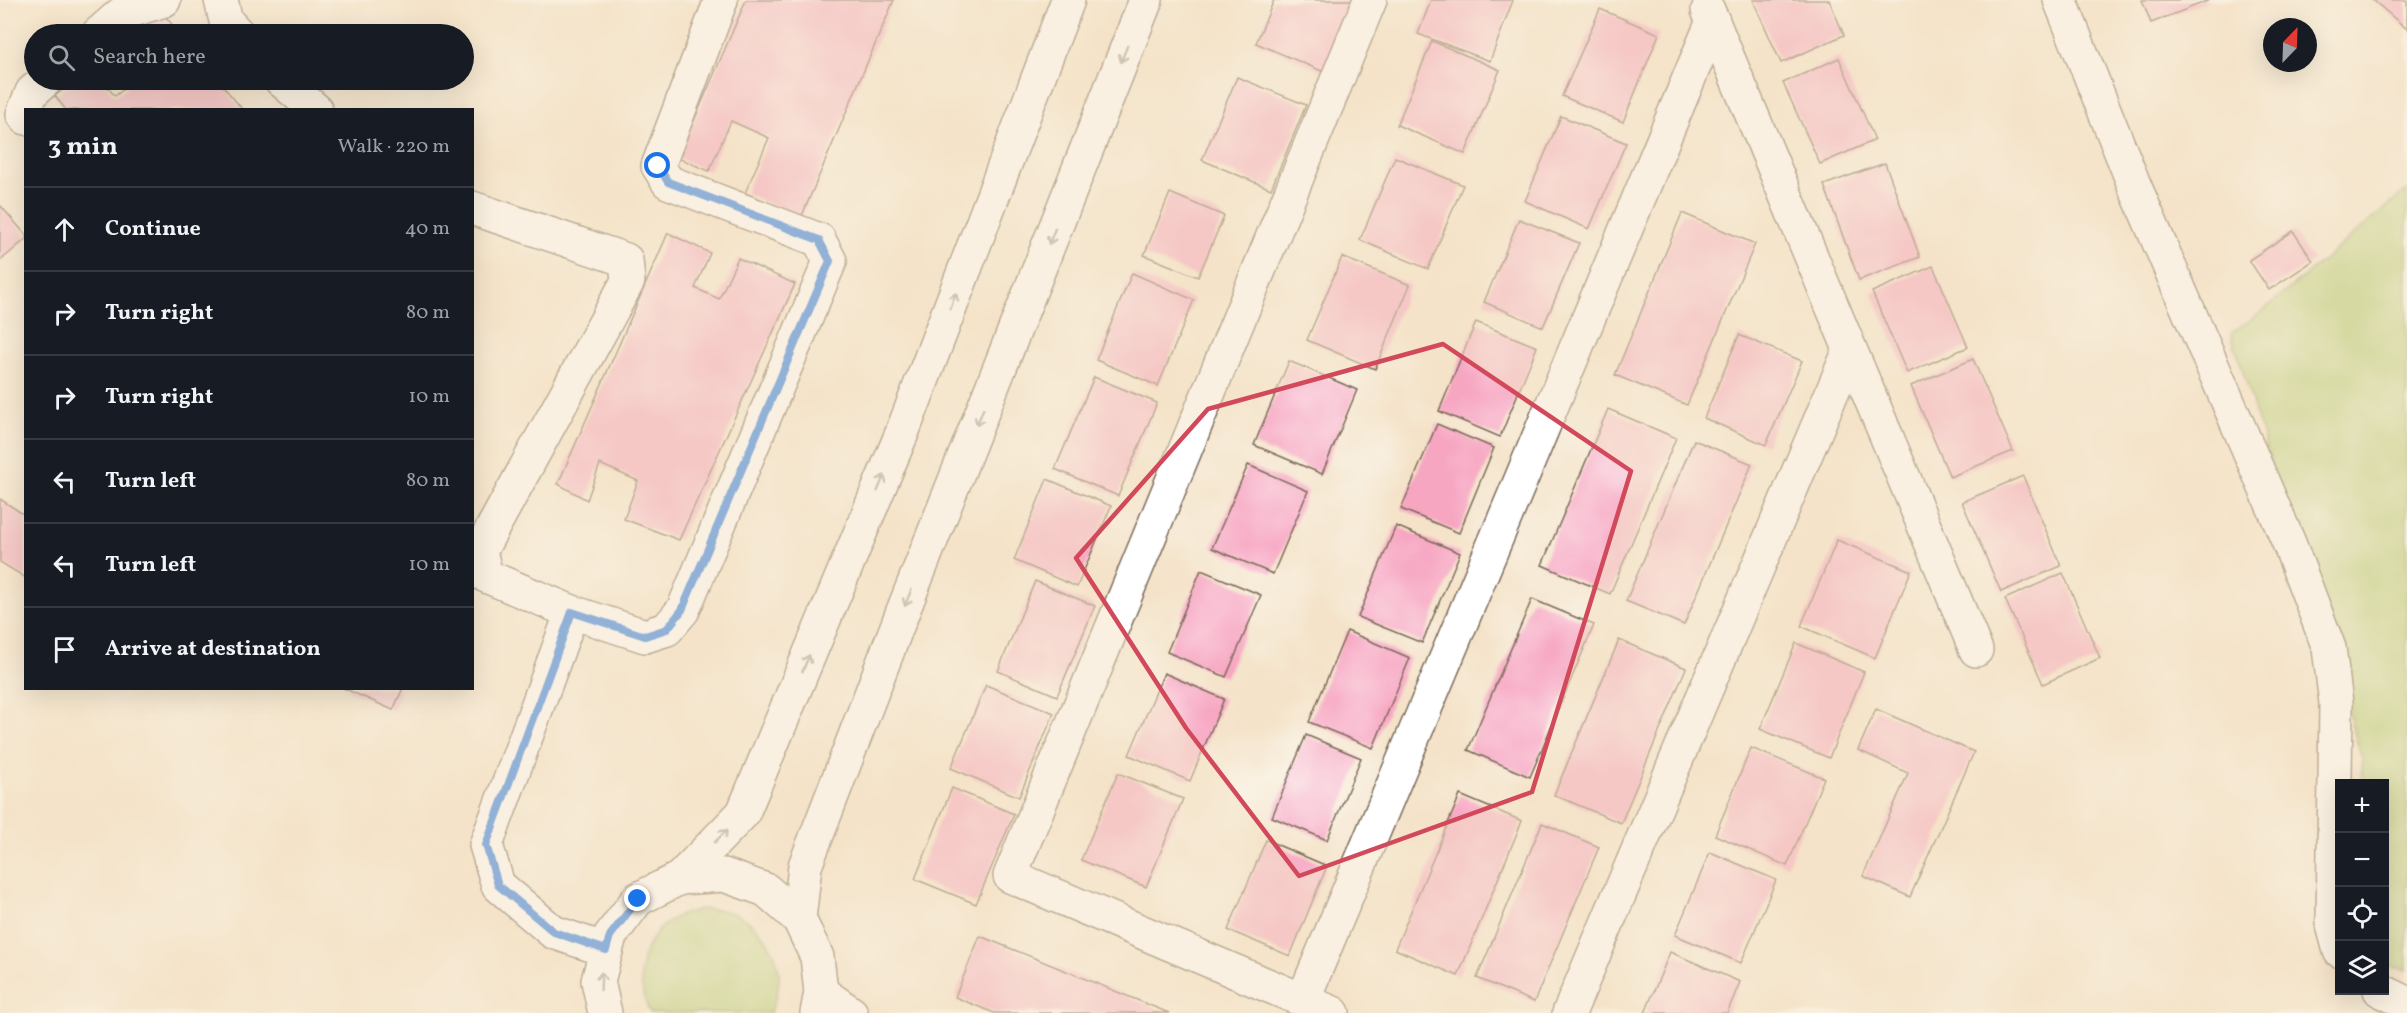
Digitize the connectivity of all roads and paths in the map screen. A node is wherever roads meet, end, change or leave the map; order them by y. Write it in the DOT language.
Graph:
graph roads {
  1 [pos="164,0"];
  2 [pos="221,0"];
  3 [pos="721,0"];
  4 [pos="1068,0"];
  5 [pos="1146,0"];
  6 [pos="1370,0"];
  7 [pos="2060,0"];
  8 [pos="1708,10"];
  9 [pos="109,16"];
  10 [pos="229,24"];
  11 [pos="34,90"];
  12 [pos="293,90"];
  13 [pos="25,108"];
  14 [pos="314,108"];
  15 [pos="474,209"];
  16 [pos="1850,350"];
  17 [pos="572,612"];
  18 [pos="1976,650"];
  19 [pos="680,878"];
  20 [pos="799,919"];
  21 [pos="2337,941"];
  22 [pos="606,950"];
  23 [pos="2389,994"];
  24 [pos="819,1002"];
  25 [pos="2407,1003"];
  26 [pos="1301,1006"];
  27 [pos="604,1013"];
  28 [pos="851,1013"];
  29 [pos="1569,1013"];
  1 -- 9 [label="street"];
  2 -- 10 [label="street"];
  3 -- 17 [label="street"];
  19 -- 4 [label="street, one-way"];
  5 -- 20 [label="street, one-way"];
  6 -- 26 [label="street"];
  7 -- 21 [label="street"];
  8 -- 16 [label="street"];
  8 -- 26 [label="street"];
  11 -- 13 [label="street"];
  12 -- 14 [label="street"];
  15 -- 17 [label="street"];
  16 -- 18 [label="street"];
  16 -- 29 [label="street"];
  17 -- 22 [label="street"];
  19 -- 20 [label="street"];
  19 -- 22 [label="street"];
  20 -- 24 [label="street"];
  27 -- 22 [label="street, one-way"];
  23 -- 25 [label="street"];
  24 -- 28 [label="street"];
}
